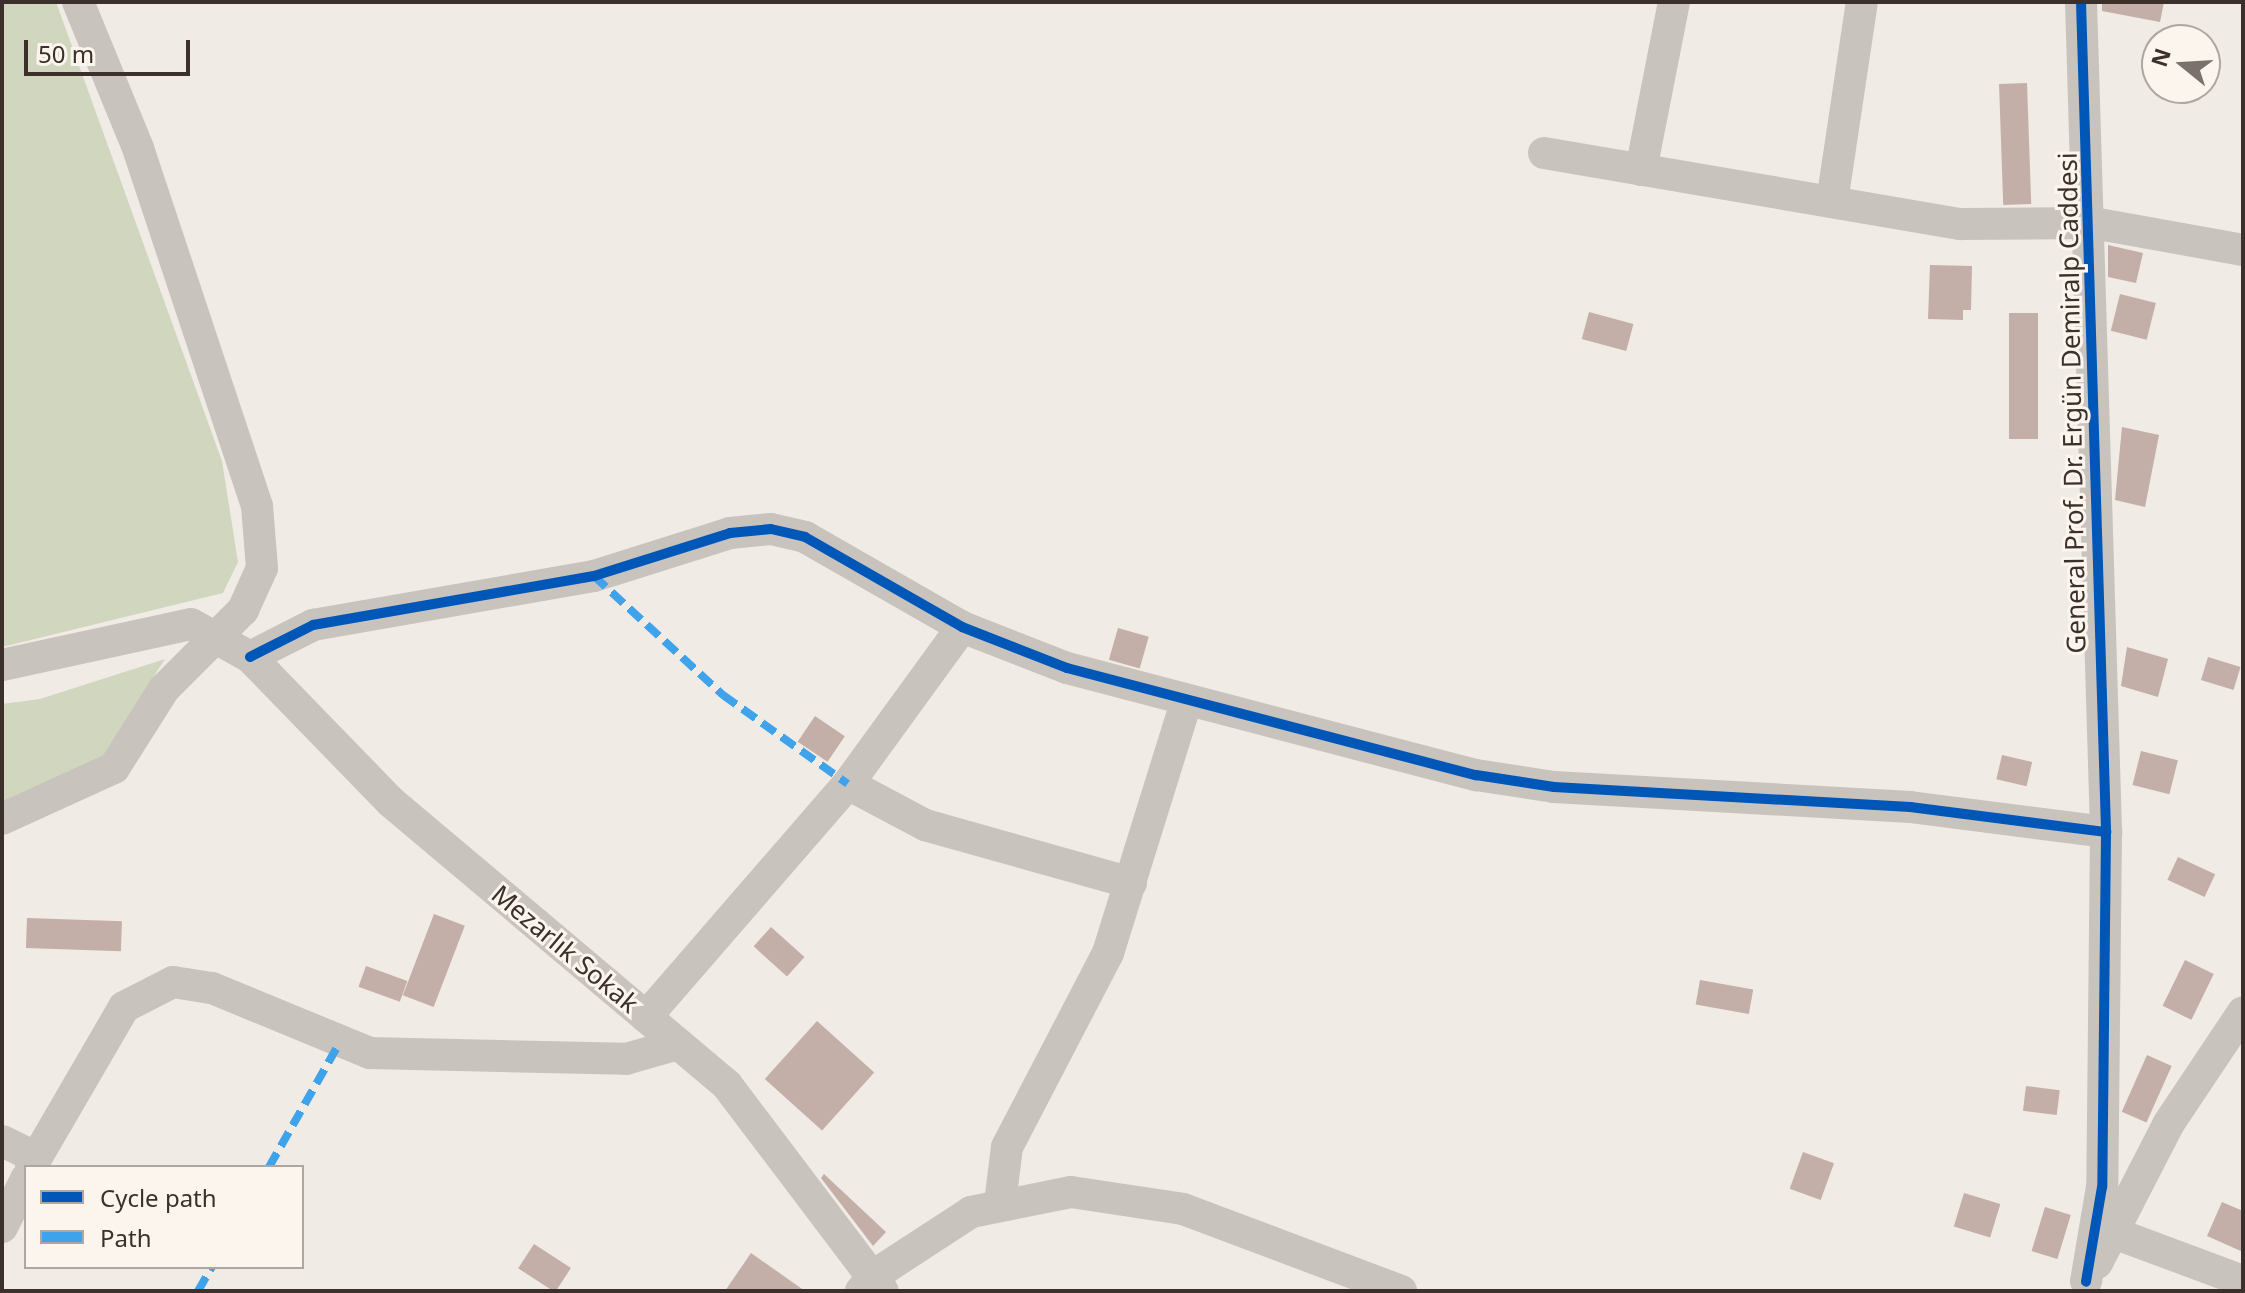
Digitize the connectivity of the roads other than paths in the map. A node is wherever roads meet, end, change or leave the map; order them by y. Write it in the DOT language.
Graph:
graph roads {
  1 [pos="78,2"];
  2 [pos="1674,2"];
  3 [pos="1862,2"];
  4 [pos="2081,2"];
  5 [pos="1544,153"];
  6 [pos="1641,170"];
  7 [pos="1832,202"];
  8 [pos="2093,223"];
  9 [pos="2243,250"];
  10 [pos="962,627"];
  11 [pos="218,636"];
  12 [pos="250,657"];
  13 [pos="2,665"];
  14 [pos="1186,702"];
  15 [pos="848,784"];
  16 [pos="2,819"];
  17 [pos="2106,832"];
  18 [pos="1131,883"];
  19 [pos="2243,1012"];
  20 [pos="646,1017"];
  21 [pos="678,1044"];
  22 [pos="2,1141"];
  23 [pos="28,1165"];
  24 [pos="33,1165"];
  25 [pos="24,1182"];
  26 [pos="1000,1203"];
  27 [pos="2,1227"];
  28 [pos="2114,1233"];
  29 [pos="2243,1281"];
  30 [pos="872,1286"];
  31 [pos="2084,1287"];
  32 [pos="1401,1291"];
  1 -- 11 [label="street"];
  2 -- 6 [label="street"];
  3 -- 7 [label="street"];
  4 -- 8 [label="street, General Prof. Dr. Ergün Demiralp Caddesi"];
  5 -- 6 [label="street"];
  6 -- 7 [label="street"];
  7 -- 8 [label="street"];
  8 -- 9 [label="street"];
  8 -- 17 [label="street, General Prof. Dr. Ergün Demiralp Caddesi"];
  10 -- 12 [label="street"];
  10 -- 14 [label="street"];
  10 -- 15 [label="street"];
  11 -- 12 [label="street, Mezarlık Sokak"];
  11 -- 13 [label="street, Mezarlık Sokak"];
  11 -- 16 [label="street"];
  12 -- 20 [label="street, Mezarlık Sokak"];
  14 -- 17 [label="street"];
  14 -- 18 [label="street"];
  15 -- 18 [label="street"];
  15 -- 20 [label="street"];
  17 -- 31 [label="street, General Prof. Dr. Ergün Demiralp Caddesi"];
  18 -- 26 [label="street"];
  19 -- 28 [label="street"];
  20 -- 21 [label="street, Mezarlık Sokak"];
  21 -- 24 [label="street"];
  21 -- 30 [label="street, Mezarlık Sokak"];
  22 -- 23 [label="street"];
  25 -- 27 [label="street"];
  26 -- 30 [label="street"];
  26 -- 32 [label="street"];
  28 -- 29 [label="street"];
  28 -- 31 [label="street"];
}
